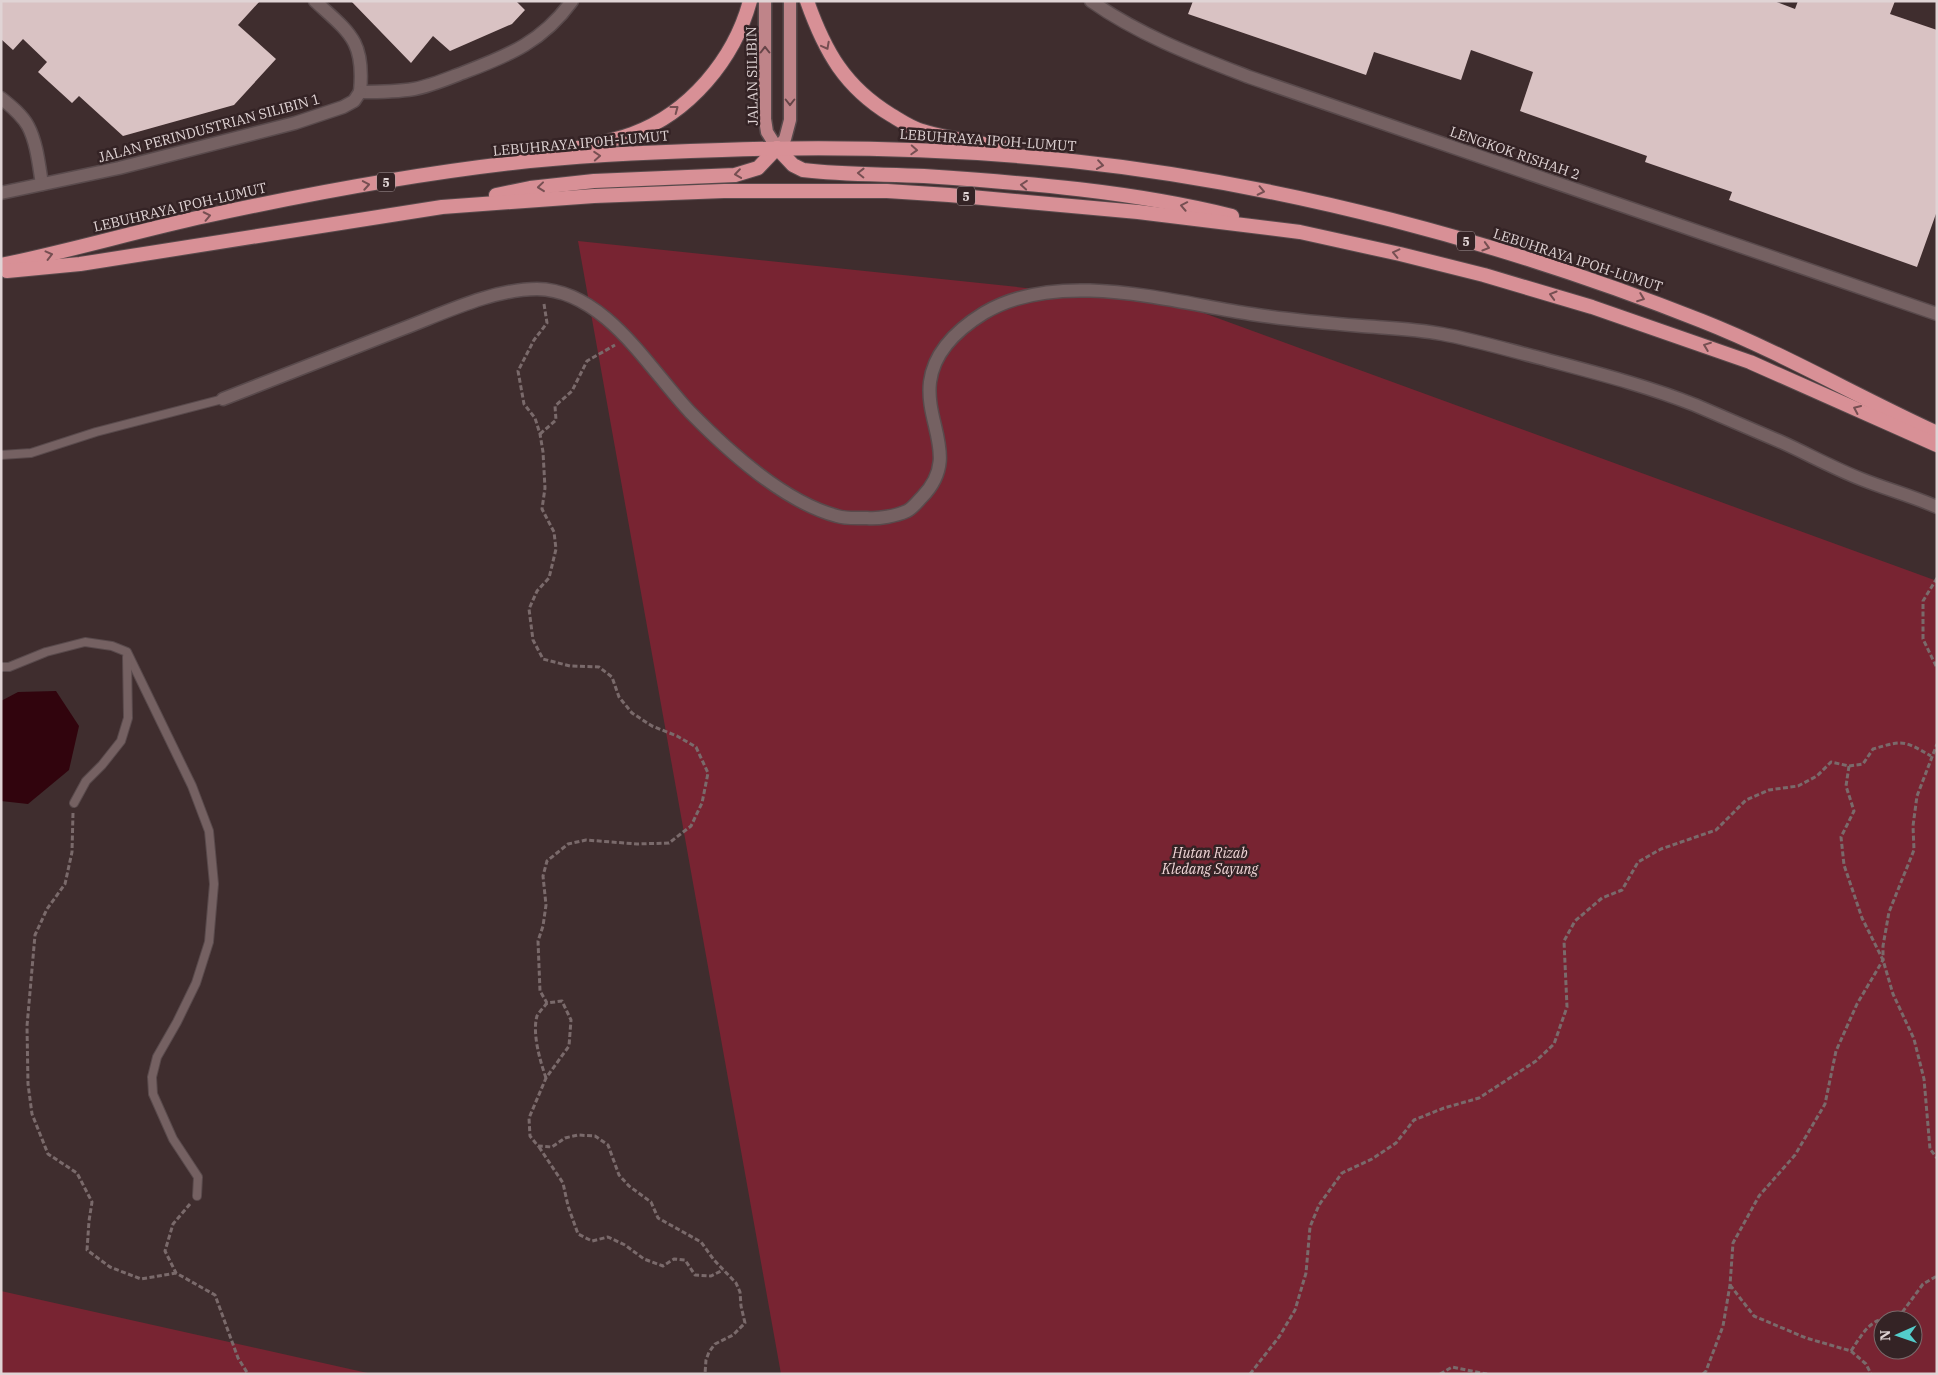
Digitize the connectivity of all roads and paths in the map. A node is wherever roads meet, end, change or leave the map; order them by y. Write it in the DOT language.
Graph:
graph roads {
  1 [pos="315,1"];
  2 [pos="572,1"];
  3 [pos="750,1"];
  4 [pos="765,1"];
  5 [pos="790,1"];
  6 [pos="807,1"];
  7 [pos="1091,1"];
  8 [pos="360,92"];
  9 [pos="1,98"];
  10 [pos="777,148"];
  11 [pos="1079,162"];
  12 [pos="514,163"];
  13 [pos="42,184"];
  14 [pos="1,193"];
  15 [pos="442,207"];
  16 [pos="1300,232"];
  17 [pos="1,266"];
  18 [pos="1,272"];
  19 [pos="541,289"];
  20 [pos="1937,314"];
  21 [pos="626,338"];
  22 [pos="224,399"];
  23 [pos="1937,433"];
  24 [pos="540,434"];
  25 [pos="1937,445"];
  26 [pos="1,455"];
  27 [pos="1937,507"];
  28 [pos="1937,578"];
  29 [pos="127,652"];
  30 [pos="1,667"];
  31 [pos="1937,668"];
  32 [pos="1937,744"];
  33 [pos="1931,756"];
  34 [pos="1849,766"];
  35 [pos="74,803"];
  36 [pos="1883,960"];
  37 [pos="547,1003"];
  38 [pos="546,1078"];
  39 [pos="538,1146"];
  40 [pos="1937,1158"];
  41 [pos="197,1196"];
  42 [pos="723,1270"];
  43 [pos="176,1273"];
  44 [pos="1937,1276"];
  45 [pos="1730,1285"];
  46 [pos="1851,1350"];
  47 [pos="248,1374"];
  48 [pos="706,1374"];
  49 [pos="1250,1374"];
  50 [pos="1440,1374"];
  51 [pos="1487,1374"];
  52 [pos="1703,1374"];
  53 [pos="1871,1374"];
  1 -- 8 [label="street"];
  2 -- 8 [label="street"];
  12 -- 3 [label="highway, one-way"];
  10 -- 4 [label="main road, JALAN SILIBIN, one-way"];
  5 -- 10 [label="main road, one-way"];
  6 -- 11 [label="highway, one-way"];
  7 -- 20 [label="street, LENGKOK RISHAH 2"];
  8 -- 13 [label="street, JALAN PERINDUSTRIAN SILIBIN 1"];
  9 -- 13 [label="street"];
  10 -- 11 [label="highway, LEBUHRAYA IPOH-LUMUT / 5, one-way"];
  12 -- 10 [label="highway, LEBUHRAYA IPOH-LUMUT / 5, one-way"];
  10 -- 15 [label="highway, one-way"];
  16 -- 10 [label="highway, one-way"];
  11 -- 23 [label="highway, LEBUHRAYA IPOH-LUMUT / 5, one-way"];
  17 -- 12 [label="highway, LEBUHRAYA IPOH-LUMUT / 5, one-way"];
  13 -- 14 [label="street, JALAN PERINDUSTRIAN SILIBIN 1"];
  15 -- 16 [label="highway, 5"];
  15 -- 18 [label="highway, 5"];
  25 -- 16 [label="highway, 5, one-way"];
  19 -- 21 [label="street"];
  19 -- 22 [label="street"];
  19 -- 24 [label="path"];
  21 -- 24 [label="path"];
  21 -- 27 [label="street"];
  22 -- 26 [label="lane"];
  24 -- 37 [label="path"];
  28 -- 31 [label="path"];
  29 -- 30 [label="lane"];
  29 -- 35 [label="lane"];
  29 -- 41 [label="lane"];
  32 -- 33 [label="path"];
  33 -- 34 [label="path"];
  33 -- 36 [label="path"];
  34 -- 36 [label="path"];
  34 -- 49 [label="path"];
  35 -- 43 [label="path"];
  36 -- 40 [label="path"];
  36 -- 45 [label="path"];
  37 -- 38 [label="path"];
  37 -- 38 [label="path"];
  38 -- 39 [label="path"];
  39 -- 42 [label="path"];
  39 -- 42 [label="path"];
  41 -- 43 [label="path"];
  42 -- 48 [label="path"];
  43 -- 47 [label="path"];
  44 -- 46 [label="path"];
  45 -- 46 [label="path"];
  45 -- 52 [label="path"];
  46 -- 53 [label="path"];
  50 -- 51 [label="path"];
}
